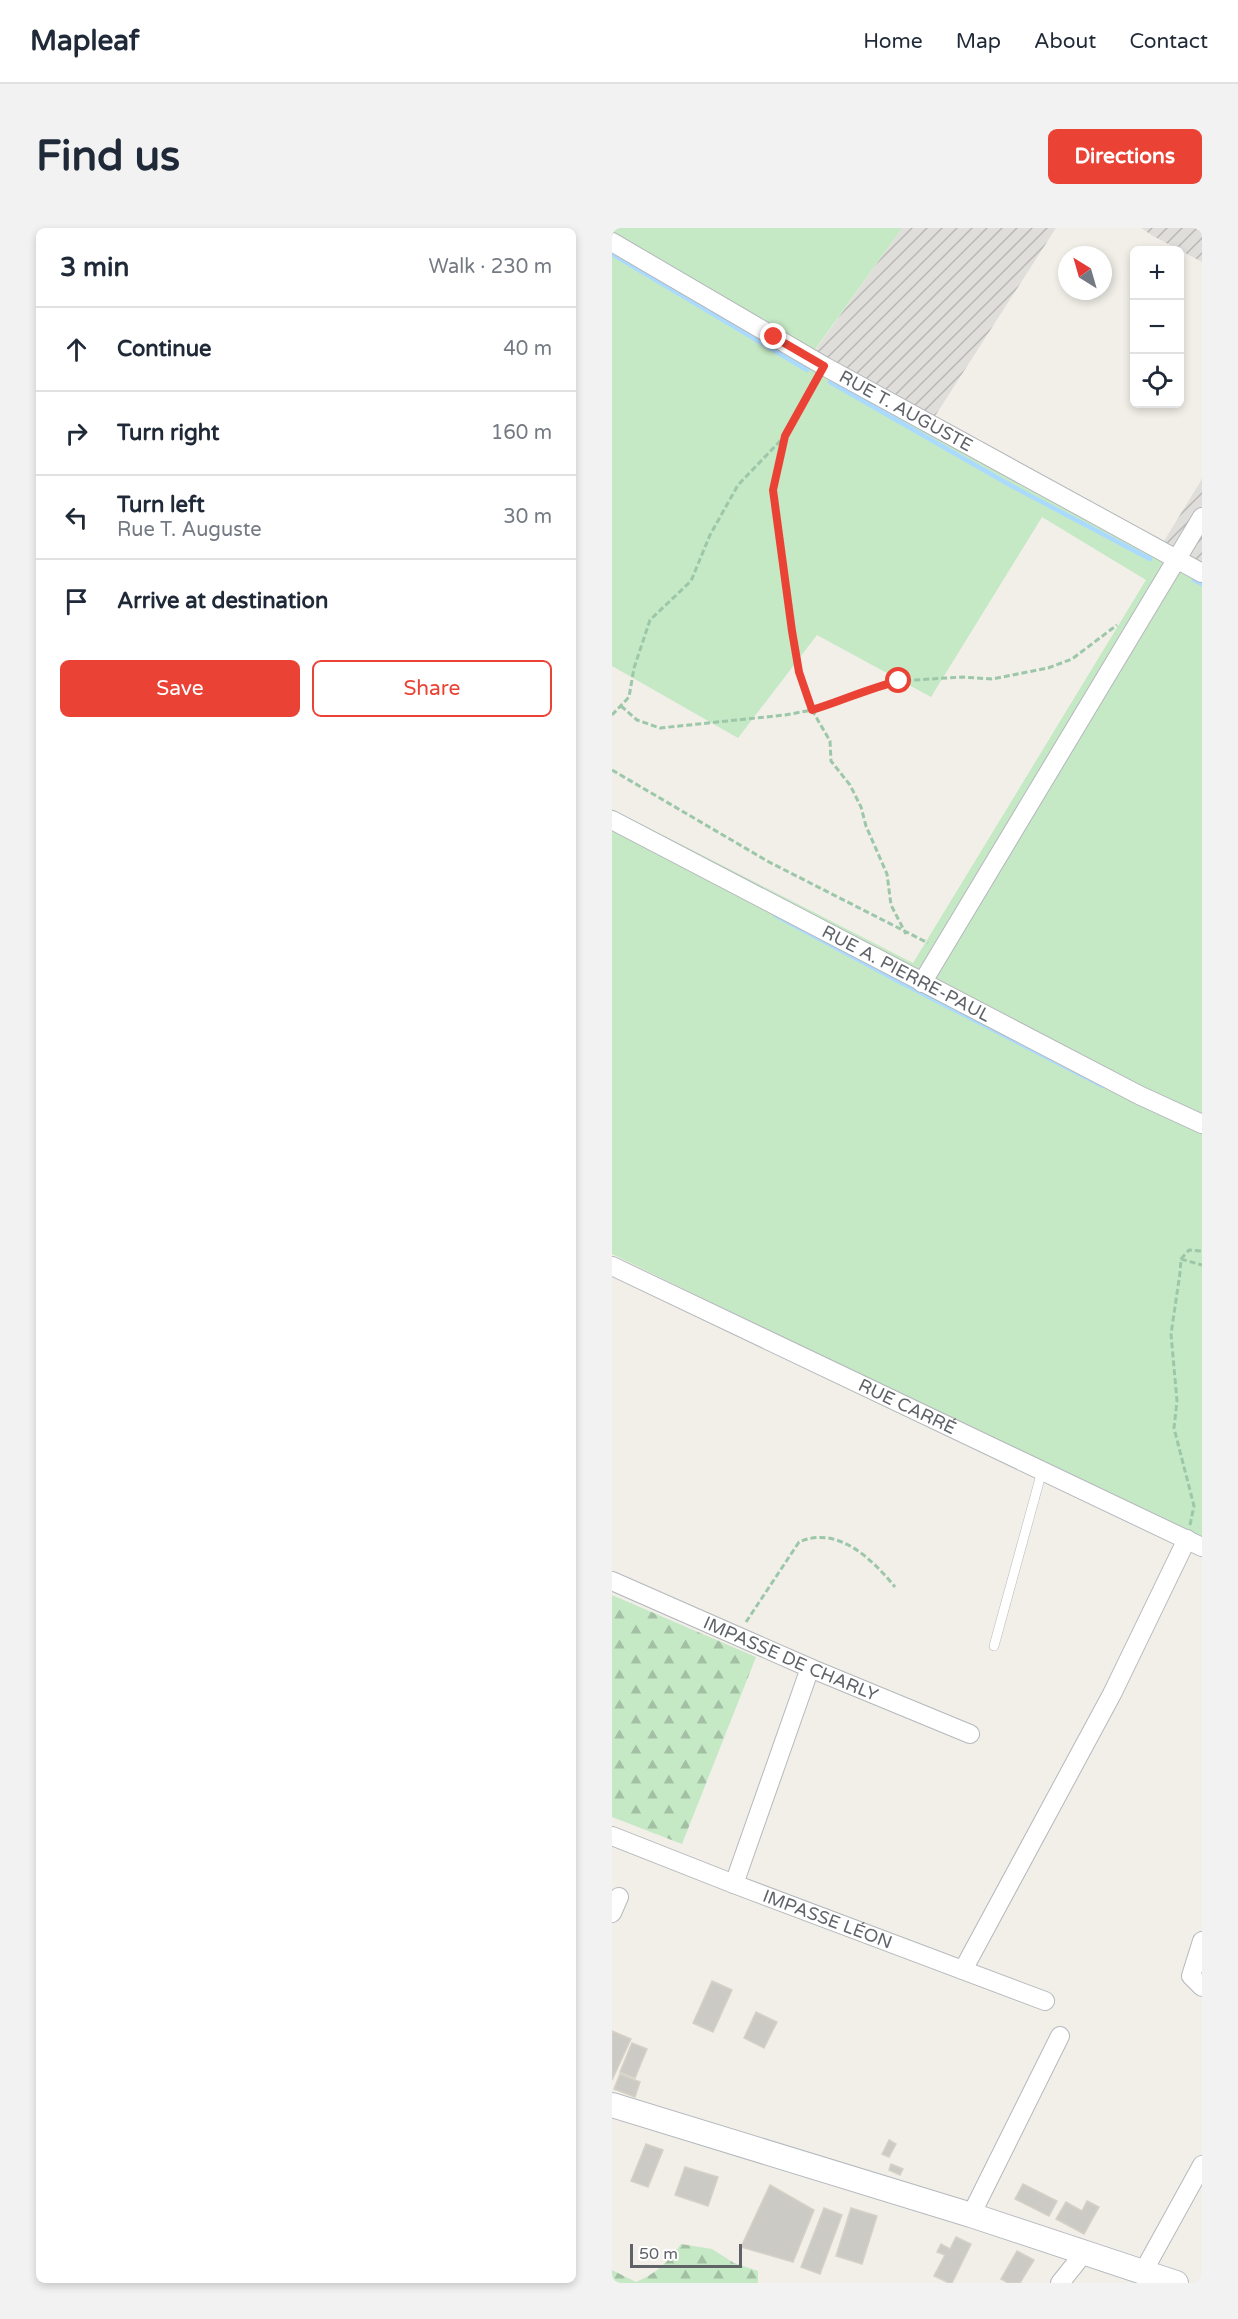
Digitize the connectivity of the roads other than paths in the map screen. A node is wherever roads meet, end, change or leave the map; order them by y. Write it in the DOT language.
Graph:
graph roads {
  1 [pos="612,242"];
  2 [pos="1202,517"];
  3 [pos="1176,560"];
  4 [pos="1202,573"];
  5 [pos="612,820"];
  6 [pos="922,983"];
  7 [pos="1202,1124"];
  8 [pos="612,1266"];
  9 [pos="1042,1471"];
  10 [pos="1195,1543"];
  11 [pos="612,1581"];
  12 [pos="994,1646"];
  13 [pos="810,1668"];
  14 [pos="970,1734"];
  15 [pos="612,1836"];
  16 [pos="734,1884"];
  17 [pos="1202,1941"];
  18 [pos="963,1970"];
  19 [pos="1202,1988"];
  20 [pos="1045,2001"];
  21 [pos="1060,2036"];
  22 [pos="612,2105"];
  23 [pos="1202,2165"];
  24 [pos="971,2215"];
  25 [pos="1084,2253"];
  26 [pos="1143,2272"];
  27 [pos="1060,2283"];
  28 [pos="1176,2283"];
  1 -- 3 [label="street, RUE T. AUGUSTE"];
  2 -- 3 [label="street"];
  3 -- 4 [label="street, RUE T. AUGUSTE"];
  3 -- 6 [label="street"];
  5 -- 6 [label="street, RUE A. PIERRE-PAUL"];
  6 -- 7 [label="street, RUE A. PIERRE-PAUL"];
  8 -- 9 [label="street, RUE CARRÉ"];
  9 -- 10 [label="street, RUE CARRÉ"];
  9 -- 12 [label="lane"];
  10 -- 18 [label="street"];
  11 -- 13 [label="street, IMPASSE DE CHARLY"];
  13 -- 14 [label="street, IMPASSE DE CHARLY"];
  13 -- 16 [label="street"];
  15 -- 16 [label="street, IMPASSE LÉON"];
  16 -- 18 [label="street, IMPASSE LÉON"];
  17 -- 19 [label="street"];
  18 -- 20 [label="street, IMPASSE LÉON"];
  21 -- 24 [label="street"];
  22 -- 24 [label="main road"];
  23 -- 26 [label="street"];
  24 -- 25 [label="main road"];
  25 -- 26 [label="main road"];
  25 -- 27 [label="street"];
  26 -- 28 [label="main road"];
}
